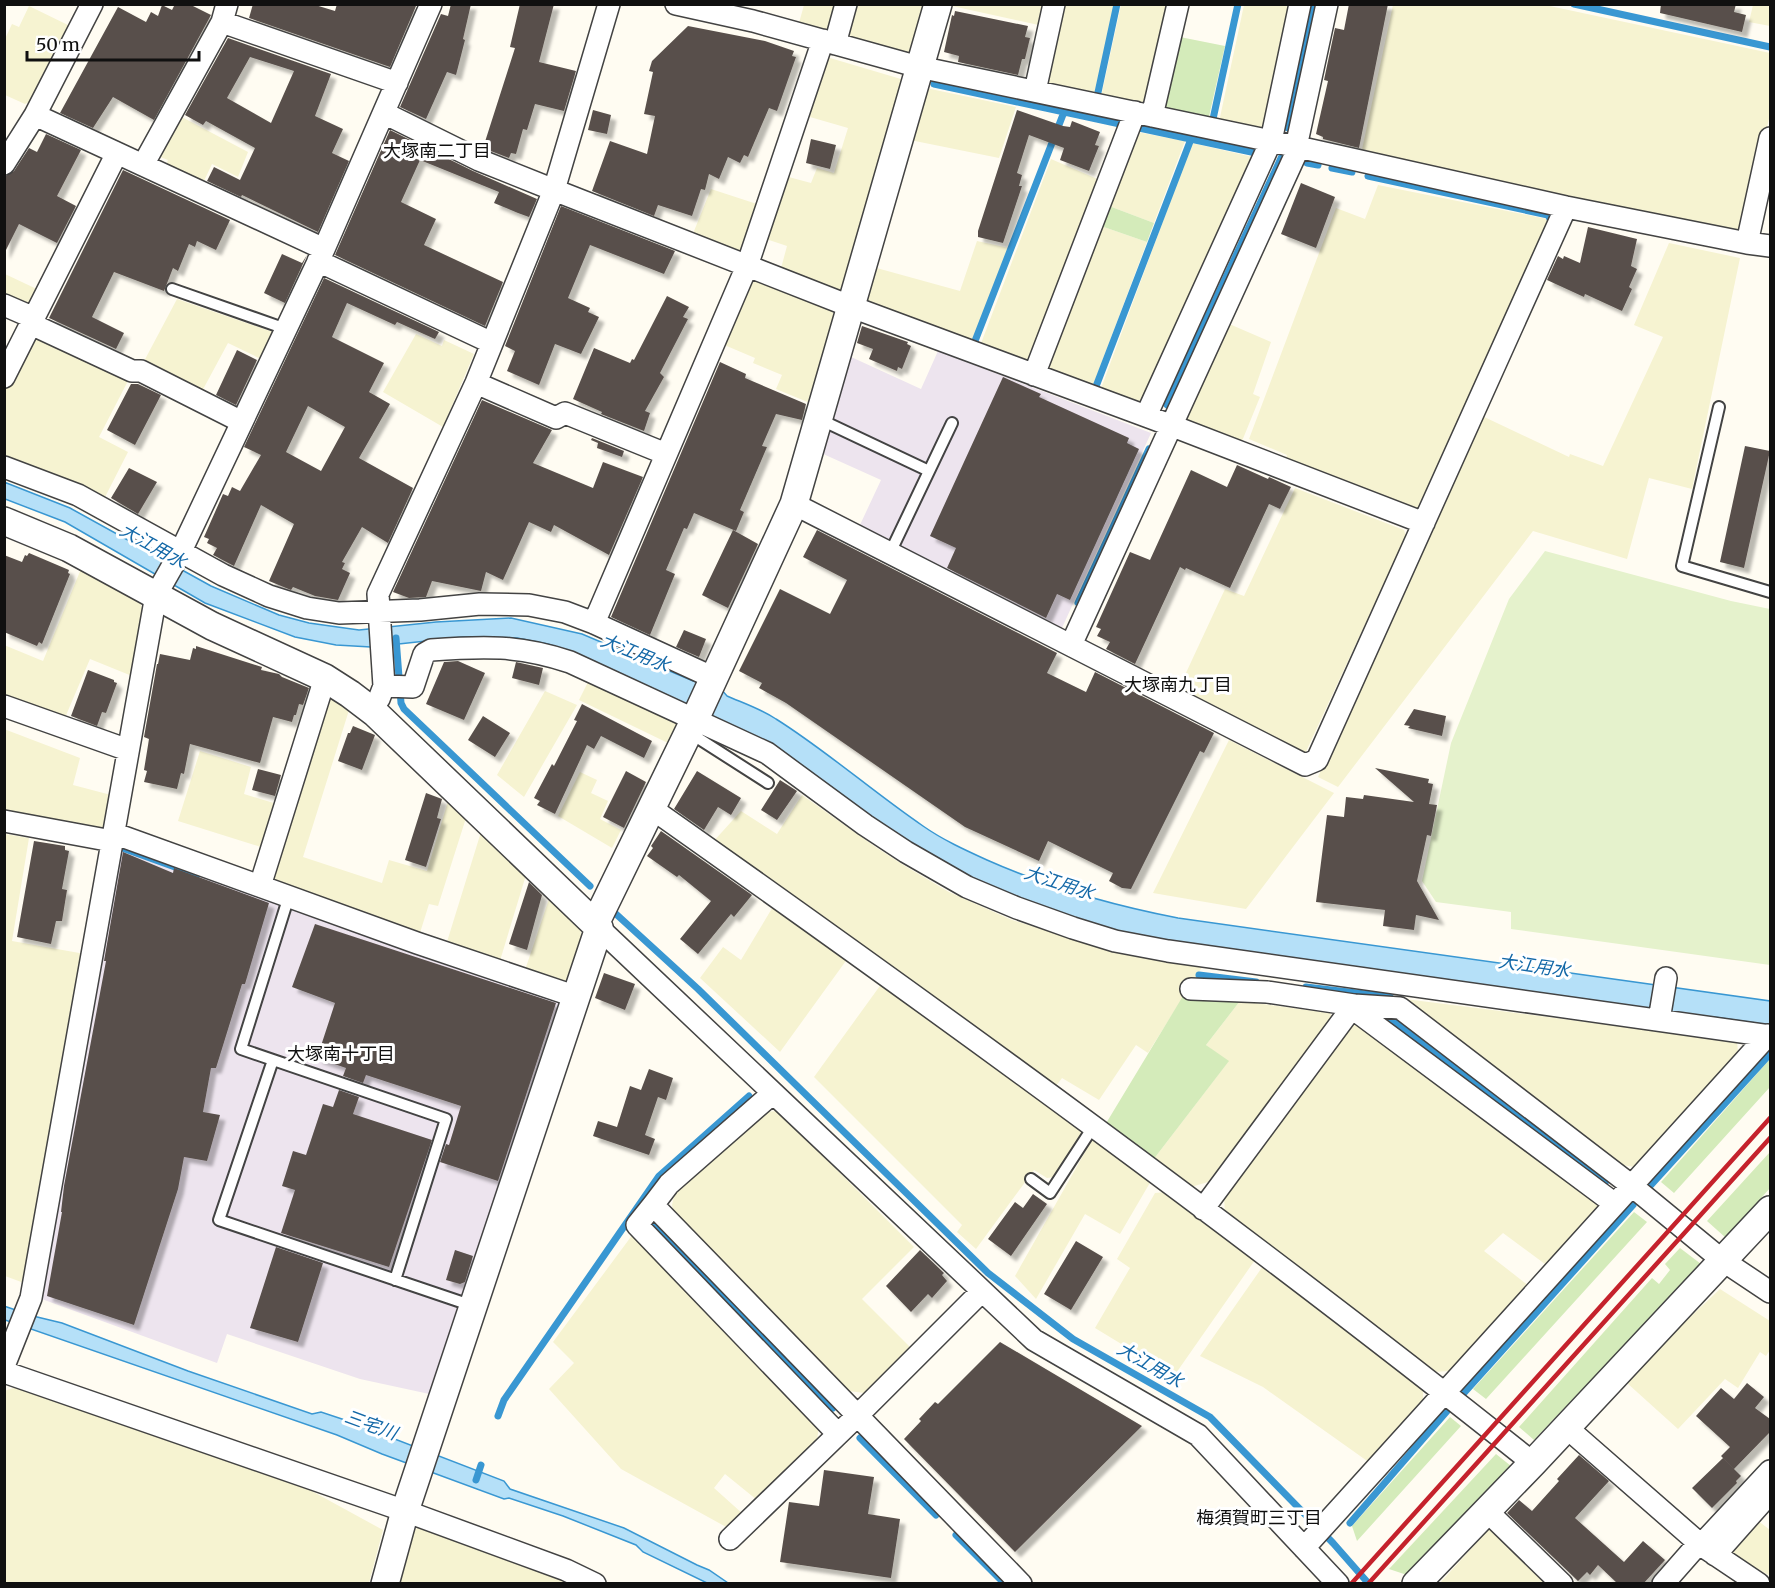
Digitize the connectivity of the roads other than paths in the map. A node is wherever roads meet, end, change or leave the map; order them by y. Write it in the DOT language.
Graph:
graph roads {
  1 [pos="92,4"];
  2 [pos="431,4"];
  3 [pos="609,4"];
  4 [pos="676,4"];
  5 [pos="846,4"];
  6 [pos="938,4"];
  7 [pos="1054,4"];
  8 [pos="1178,4"];
  9 [pos="1300,4"];
  10 [pos="1327,4"];
  11 [pos="224,13"];
  12 [pos="829,42"];
  13 [pos="919,67"];
  14 [pos="397,83"];
  15 [pos="1035,92"];
  16 [pos="384,113"];
  17 [pos="1144,114"];
  18 [pos="35,115"];
  19 [pos="1770,138"];
  20 [pos="1271,141"];
  21 [pos="1297,147"];
  22 [pos="117,153"];
  23 [pos="4,164"];
  24 [pos="143,165"];
  25 [pos="554,190"];
  26 [pos="1566,207"];
  27 [pos="1747,243"];
  28 [pos="1770,246"];
  29 [pos="321,255"];
  30 [pos="747,266"];
  31 [pos="172,289"];
  32 [pos="4,305"];
  33 [pos="852,307"];
  34 [pos="32,321"];
  35 [pos="286,329"];
  36 [pos="492,343"];
  37 [pos="1034,375"];
  38 [pos="4,376"];
  39 [pos="476,383"];
  40 [pos="1719,406"];
  41 [pos="1146,416"];
  42 [pos="819,418"];
  43 [pos="242,422"];
  44 [pos="952,423"];
  45 [pos="1170,425"];
  46 [pos="666,454"];
  47 [pos="4,466"];
  48 [pos="929,471"];
  49 [pos="794,504"];
  50 [pos="4,521"];
  51 [pos="1424,523"];
  52 [pos="180,552"];
  53 [pos="890,553"];
  54 [pos="1770,589"];
  55 [pos="156,595"];
  56 [pos="379,614"];
  57 [pos="594,623"];
  58 [pos="1071,645"];
  59 [pos="324,678"];
  60 [pos="713,680"];
  61 [pos="394,686"];
  62 [pos="4,706"];
  63 [pos="375,713"];
  64 [pos="693,722"];
  65 [pos="128,750"];
  66 [pos="768,783"];
  67 [pos="651,807"];
  68 [pos="4,821"];
  69 [pos="112,837"];
  70 [pos="260,886"];
  71 [pos="289,896"];
  72 [pos="597,926"];
  73 [pos="1666,980"];
  74 [pos="1191,989"];
  75 [pos="577,997"];
  76 [pos="1353,1007"];
  77 [pos="1659,1018"];
  78 [pos="1769,1035"];
  79 [pos="273,1060"];
  80 [pos="773,1093"];
  81 [pos="1093,1127"];
  82 [pos="1031,1179"];
  83 [pos="1632,1186"];
  84 [pos="1615,1204"];
  85 [pos="653,1205"];
  86 [pos="1203,1209"];
  87 [pos="1770,1210"];
  88 [pos="1722,1260"];
  89 [pos="395,1280"];
  90 [pos="982,1291"];
  91 [pos="1770,1292"];
  92 [pos="473,1306"];
  93 [pos="4,1366"];
  94 [pos="4,1372"];
  95 [pos="1445,1393"];
  96 [pos="858,1415"];
  97 [pos="1566,1427"];
  98 [pos="838,1434"];
  99 [pos="1533,1463"];
  100 [pos="1770,1471"];
  101 [pos="1770,1493"];
  102 [pos="409,1500"];
  103 [pos="1487,1510"];
  104 [pos="730,1539"];
  105 [pos="1307,1544"];
  106 [pos="1705,1548"];
  107 [pos="385,1584"];
  108 [pos="595,1584"];
  109 [pos="1021,1584"];
  110 [pos="1338,1584"];
  111 [pos="1416,1584"];
  112 [pos="1562,1584"];
  113 [pos="1663,1584"];
  114 [pos="1760,1584"];
  1 -- 18 [label="street"];
  2 -- 14 [label="street"];
  3 -- 25 [label="street"];
  4 -- 12 [label="street"];
  5 -- 12 [label="street"];
  6 -- 13 [label="street"];
  7 -- 15 [label="street"];
  8 -- 17 [label="street"];
  9 -- 20 [label="street"];
  10 -- 21 [label="street"];
  11 -- 14 [label="street"];
  11 -- 24 [label="street"];
  12 -- 13 [label="street"];
  12 -- 30 [label="street"];
  13 -- 15 [label="street"];
  13 -- 33 [label="street"];
  14 -- 16 [label="street"];
  15 -- 17 [label="street"];
  16 -- 25 [label="street"];
  16 -- 29 [label="street"];
  17 -- 20 [label="street"];
  17 -- 37 [label="street"];
  18 -- 22 [label="street"];
  18 -- 23 [label="street"];
  19 -- 27 [label="street"];
  20 -- 21 [label="street"];
  20 -- 41 [label="street"];
  21 -- 26 [label="street"];
  21 -- 45 [label="street"];
  22 -- 24 [label="street"];
  22 -- 34 [label="street"];
  24 -- 29 [label="street"];
  25 -- 30 [label="street"];
  25 -- 36 [label="street"];
  26 -- 27 [label="street"];
  26 -- 51 [label="street"];
  27 -- 28 [label="street"];
  29 -- 35 [label="street"];
  29 -- 36 [label="street"];
  30 -- 33 [label="street"];
  30 -- 46 [label="street"];
  31 -- 35 [label="lane"];
  32 -- 34 [label="street"];
  33 -- 37 [label="street"];
  33 -- 42 [label="street"];
  34 -- 38 [label="street"];
  34 -- 43 [label="street"];
  35 -- 43 [label="street"];
  36 -- 39 [label="street"];
  37 -- 41 [label="street"];
  39 -- 46 [label="street"];
  39 -- 56 [label="street"];
  40 -- 54 [label="lane"];
  41 -- 45 [label="street"];
  42 -- 48 [label="lane"];
  42 -- 49 [label="street"];
  43 -- 52 [label="street"];
  44 -- 48 [label="lane"];
  45 -- 51 [label="street"];
  45 -- 58 [label="street"];
  46 -- 57 [label="street"];
  47 -- 52 [label="street"];
  48 -- 53 [label="lane"];
  49 -- 53 [label="street"];
  49 -- 60 [label="street"];
  50 -- 55 [label="street"];
  51 -- 58 [label="street"];
  52 -- 55 [label="street"];
  52 -- 56 [label="street"];
  53 -- 58 [label="street"];
  55 -- 59 [label="street"];
  55 -- 65 [label="street"];
  56 -- 57 [label="street"];
  56 -- 61 [label="street"];
  57 -- 60 [label="street"];
  59 -- 63 [label="street"];
  59 -- 70 [label="street"];
  60 -- 64 [label="street"];
  61 -- 63 [label="street"];
  61 -- 64 [label="street"];
  62 -- 65 [label="street"];
  63 -- 72 [label="street"];
  64 -- 66 [label="lane"];
  64 -- 67 [label="street"];
  64 -- 77 [label="street"];
  65 -- 69 [label="street"];
  67 -- 72 [label="street"];
  67 -- 81 [label="street"];
  68 -- 69 [label="street"];
  69 -- 70 [label="street"];
  69 -- 93 [label="street"];
  70 -- 71 [label="street"];
  71 -- 75 [label="street"];
  71 -- 79 [label="lane"];
  72 -- 75 [label="street"];
  72 -- 80 [label="street"];
  73 -- 77 [label="street"];
  74 -- 76 [label="street"];
  75 -- 92 [label="street"];
  76 -- 83 [label="street"];
  76 -- 84 [label="street"];
  76 -- 86 [label="street"];
  77 -- 78 [label="street"];
  78 -- 83 [label="street"];
  79 -- 89 [label="lane"];
  79 -- 89 [label="lane"];
  80 -- 85 [label="street"];
  80 -- 90 [label="street"];
  81 -- 82 [label="lane"];
  81 -- 86 [label="street"];
  83 -- 84 [label="street"];
  83 -- 88 [label="street"];
  84 -- 95 [label="street"];
  85 -- 96 [label="street"];
  85 -- 98 [label="street"];
  86 -- 95 [label="street"];
  87 -- 88 [label="street"];
  88 -- 91 [label="street"];
  88 -- 97 [label="street"];
  89 -- 92 [label="lane"];
  90 -- 96 [label="street"];
  90 -- 105 [label="street"];
  92 -- 102 [label="street"];
  94 -- 102 [label="street"];
  95 -- 99 [label="street"];
  95 -- 105 [label="street"];
  96 -- 98 [label="street"];
  96 -- 109 [label="street"];
  97 -- 99 [label="street"];
  97 -- 106 [label="street"];
  98 -- 104 [label="street"];
  99 -- 103 [label="street"];
  100 -- 106 [label="street"];
  101 -- 106 [label="street"];
  102 -- 107 [label="street"];
  102 -- 108 [label="street"];
  103 -- 111 [label="street"];
  103 -- 112 [label="street"];
  105 -- 110 [label="street"];
  106 -- 113 [label="street"];
  106 -- 114 [label="street"];
}
